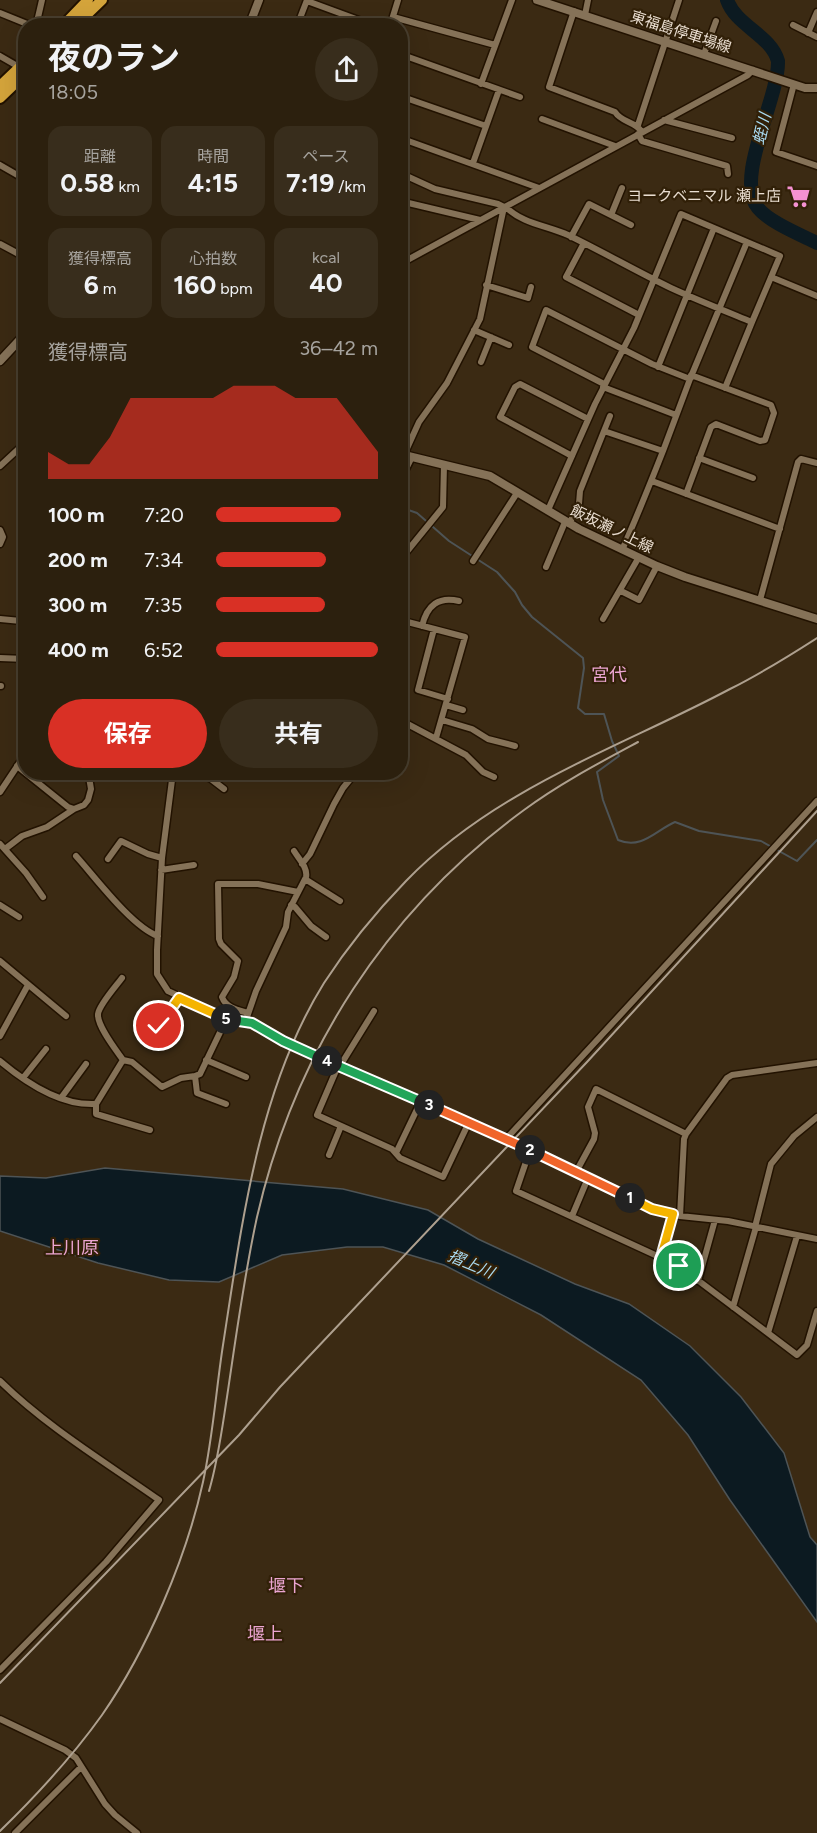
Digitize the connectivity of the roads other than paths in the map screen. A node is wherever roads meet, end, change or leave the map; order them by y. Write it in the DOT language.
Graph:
graph roads {
  1 [pos="42,0"];
  2 [pos="88,0"];
  3 [pos="102,0"];
  4 [pos="259,0"];
  5 [pos="398,0"];
  6 [pos="512,0"];
  7 [pos="537,0"];
  8 [pos="588,0"];
  9 [pos="678,0"];
  10 [pos="307,1"];
  11 [pos="558,3"];
  12 [pos="574,11"];
  13 [pos="817,12"];
  14 [pos="0,13"];
  15 [pos="585,15"];
  16 [pos="393,17"];
  17 [pos="36,18"];
  18 [pos="71,18"];
  19 [pos="83,18"];
  20 [pos="252,18"];
  21 [pos="300,18"];
  22 [pos="353,18"];
  23 [pos="397,18"];
  24 [pos="18,20"];
  25 [pos="408,21"];
  26 [pos="716,21"];
  27 [pos="793,25"];
  28 [pos="808,33"];
  29 [pos="817,37"];
  30 [pos="664,41"];
  31 [pos="495,45"];
  32 [pos="704,54"];
  33 [pos="0,56"];
  34 [pos="408,57"];
  35 [pos="18,65"];
  36 [pos="753,70"];
  37 [pos="18,71"];
  38 [pos="18,74"];
  39 [pos="482,84"];
  40 [pos="794,84"];
  41 [pos="0,86"];
  42 [pos="817,88"];
  43 [pos="499,90"];
  44 [pos="520,97"];
  45 [pos="0,98"];
  46 [pos="408,99"];
  47 [pos="542,119"];
  48 [pos="664,120"];
  49 [pos="638,125"];
  50 [pos="486,126"];
  51 [pos="640,133"];
  52 [pos="732,138"];
  53 [pos="408,141"];
  54 [pos="615,146"];
  55 [pos="473,163"];
  56 [pos="0,165"];
  57 [pos="817,166"];
  58 [pos="728,174"];
  59 [pos="18,175"];
  60 [pos="408,177"];
  61 [pos="539,188"];
  62 [pos="622,188"];
  63 [pos="408,203"];
  64 [pos="505,207"];
  65 [pos="611,215"];
  66 [pos="480,220"];
  67 [pos="631,225"];
  68 [pos="714,228"];
  69 [pos="571,237"];
  70 [pos="747,242"];
  71 [pos="584,243"];
  72 [pos="0,244"];
  73 [pos="18,254"];
  74 [pos="408,260"];
  75 [pos="771,277"];
  76 [pos="654,279"];
  77 [pos="486,285"];
  78 [pos="531,287"];
  79 [pos="686,294"];
  80 [pos="817,296"];
  81 [pos="720,308"];
  82 [pos="639,315"];
  83 [pos="752,322"];
  84 [pos="474,330"];
  85 [pos="491,337"];
  86 [pos="18,342"];
  87 [pos="508,345"];
  88 [pos="623,349"];
  89 [pos="0,361"];
  90 [pos="481,362"];
  91 [pos="658,367"];
  92 [pos="691,377"];
  93 [pos="604,386"];
  94 [pos="725,388"];
  95 [pos="676,415"];
  96 [pos="610,416"];
  97 [pos="588,419"];
  98 [pos="604,431"];
  99 [pos="18,449"];
  100 [pos="408,451"];
  101 [pos="663,451"];
  102 [pos="408,456"];
  103 [pos="572,456"];
  104 [pos="699,458"];
  105 [pos="817,463"];
  106 [pos="444,465"];
  107 [pos="0,466"];
  108 [pos="753,478"];
  109 [pos="652,481"];
  110 [pos="517,493"];
  111 [pos="686,494"];
  112 [pos="548,510"];
  113 [pos="567,523"];
  114 [pos="780,529"];
  115 [pos="0,530"];
  116 [pos="0,544"];
  117 [pos="622,550"];
  118 [pos="408,551"];
  119 [pos="639,557"];
  120 [pos="473,561"];
  121 [pos="657,566"];
  122 [pos="546,567"];
  123 [pos="621,591"];
  124 [pos="760,600"];
  125 [pos="459,601"];
  126 [pos="0,619"];
  127 [pos="603,619"];
  128 [pos="817,619"];
  129 [pos="18,621"];
  130 [pos="408,623"];
  131 [pos="422,626"];
  132 [pos="434,629"];
  133 [pos="0,658"];
  134 [pos="18,659"];
  135 [pos="447,702"];
  136 [pos="463,710"];
  137 [pos="442,720"];
  138 [pos="408,724"];
  139 [pos="436,738"];
  140 [pos="515,746"];
  141 [pos="17,766"];
  142 [pos="494,777"];
  143 [pos="34,780"];
  144 [pos="90,780"];
  145 [pos="172,780"];
  146 [pos="212,780"];
  147 [pos="350,780"];
  148 [pos="224,789"];
  149 [pos="0,792"];
  150 [pos="817,801"];
  151 [pos="74,809"];
  152 [pos="2,847"];
  153 [pos="294,851"];
  154 [pos="76,856"];
  155 [pos="162,858"];
  156 [pos="108,859"];
  157 [pos="302,864"];
  158 [pos="194,865"];
  159 [pos="161,870"];
  160 [pos="305,879"];
  161 [pos="298,892"];
  162 [pos="43,897"];
  163 [pos="340,901"];
  164 [pos="0,905"];
  165 [pos="291,905"];
  166 [pos="18,917"];
  167 [pos="158,936"];
  168 [pos="326,937"];
  169 [pos="0,961"];
  170 [pos="122,978"];
  171 [pos="28,985"];
  172 [pos="179,998"];
  173 [pos="374,1011"];
  174 [pos="66,1016"];
  175 [pos="247,1017"];
  176 [pos="225,1018"];
  177 [pos="0,1036"];
  178 [pos="166,1037"];
  179 [pos="46,1049"];
  180 [pos="123,1060"];
  181 [pos="206,1060"];
  182 [pos="0,1061"];
  183 [pos="817,1063"];
  184 [pos="86,1064"];
  185 [pos="339,1066"];
  186 [pos="195,1076"];
  187 [pos="246,1077"];
  188 [pos="23,1078"];
  189 [pos="61,1098"];
  190 [pos="421,1101"];
  191 [pos="96,1104"];
  192 [pos="226,1104"];
  193 [pos="817,1116"];
  194 [pos="469,1122"];
  195 [pos="341,1126"];
  196 [pos="150,1130"];
  197 [pos="686,1134"];
  198 [pos="506,1139"];
  199 [pos="530,1150"];
  200 [pos="396,1153"];
  201 [pos="329,1155"];
  202 [pos="576,1172"];
  203 [pos="588,1178"];
  204 [pos="677,1215"];
  205 [pos="572,1216"];
  206 [pos="715,1220"];
  207 [pos="755,1227"];
  208 [pos="797,1236"];
  209 [pos="817,1239"];
  210 [pos="661,1257"];
  211 [pos="698,1281"];
  212 [pos="733,1306"];
  213 [pos="817,1311"];
  214 [pos="768,1333"];
  215 [pos="0,1381"];
  216 [pos="0,1670"];
  217 [pos="0,1719"];
  218 [pos="81,1767"];
  219 [pos="15,1833"];
  220 [pos="137,1833"];
  1 -- 17 [label="street"];
  2 -- 18 [label="highway"];
  3 -- 19 [label="highway"];
  4 -- 20 [label="main road"];
  5 -- 16 [label="street"];
  6 -- 31 [label="street"];
  7 -- 11 [label="main road, 東福島停車場線"];
  8 -- 15 [label="street"];
  9 -- 30 [label="street"];
  10 -- 21 [label="street"];
  10 -- 22 [label="street"];
  11 -- 12 [label="main road, 東福島停車場線"];
  12 -- 15 [label="main road, 東福島停車場線"];
  12 -- 49 [label="street"];
  13 -- 28 [label="street"];
  14 -- 24 [label="street"];
  15 -- 30 [label="main road, 東福島停車場線"];
  16 -- 23 [label="street"];
  25 -- 31 [label="street"];
  26 -- 32 [label="street"];
  27 -- 28 [label="street"];
  28 -- 29 [label="street"];
  30 -- 32 [label="main road, 東福島停車場線"];
  30 -- 49 [label="street"];
  31 -- 39 [label="street"];
  32 -- 36 [label="main road, 東福島停車場線"];
  33 -- 35 [label="street"];
  34 -- 39 [label="street"];
  36 -- 40 [label="main road, 東福島停車場線"];
  36 -- 48 [label="street"];
  37 -- 41 [label="highway"];
  38 -- 45 [label="highway"];
  39 -- 43 [label="street"];
  40 -- 42 [label="main road, 東福島停車場線"];
  40 -- 57 [label="street"];
  43 -- 44 [label="street"];
  43 -- 50 [label="street"];
  46 -- 50 [label="street"];
  47 -- 54 [label="street"];
  48 -- 51 [label="street"];
  48 -- 52 [label="street"];
  49 -- 51 [label="street"];
  50 -- 55 [label="street"];
  51 -- 54 [label="street"];
  51 -- 58 [label="street"];
  53 -- 55 [label="street"];
  54 -- 61 [label="street"];
  55 -- 61 [label="street"];
  56 -- 59 [label="street"];
  60 -- 64 [label="street"];
  61 -- 64 [label="street"];
  62 -- 65 [label="street"];
  63 -- 66 [label="street"];
  64 -- 66 [label="street"];
  64 -- 69 [label="street"];
  64 -- 77 [label="street"];
  65 -- 67 [label="street"];
  65 -- 69 [label="street"];
  66 -- 74 [label="street"];
  68 -- 70 [label="street"];
  68 -- 76 [label="street"];
  68 -- 79 [label="street"];
  69 -- 71 [label="street"];
  70 -- 75 [label="street"];
  70 -- 81 [label="street"];
  71 -- 76 [label="street"];
  71 -- 82 [label="street"];
  72 -- 73 [label="street"];
  75 -- 80 [label="street"];
  75 -- 83 [label="street"];
  76 -- 79 [label="street"];
  76 -- 82 [label="street"];
  77 -- 78 [label="street"];
  77 -- 84 [label="street"];
  79 -- 81 [label="street"];
  79 -- 91 [label="street"];
  81 -- 83 [label="street"];
  81 -- 92 [label="street"];
  82 -- 88 [label="street"];
  83 -- 94 [label="street"];
  84 -- 85 [label="street"];
  84 -- 100 [label="street"];
  85 -- 87 [label="street"];
  85 -- 90 [label="street"];
  86 -- 89 [label="main road"];
  88 -- 91 [label="street"];
  88 -- 93 [label="street"];
  88 -- 93 [label="street"];
  91 -- 92 [label="street"];
  92 -- 94 [label="street"];
  92 -- 95 [label="street"];
  93 -- 95 [label="street"];
  93 -- 97 [label="street"];
  94 -- 104 [label="street"];
  95 -- 101 [label="street"];
  96 -- 98 [label="street"];
  97 -- 103 [label="street"];
  97 -- 103 [label="street"];
  98 -- 101 [label="street"];
  98 -- 113 [label="street"];
  99 -- 107 [label="street"];
  101 -- 109 [label="street"];
  102 -- 106 [label="main road, 飯坂瀬ノ上線"];
  103 -- 112 [label="street"];
  104 -- 108 [label="street"];
  104 -- 111 [label="street"];
  105 -- 114 [label="street"];
  106 -- 110 [label="main road, 飯坂瀬ノ上線"];
  106 -- 118 [label="street"];
  109 -- 111 [label="street"];
  109 -- 117 [label="street"];
  110 -- 112 [label="main road, 飯坂瀬ノ上線"];
  110 -- 120 [label="street"];
  111 -- 114 [label="street"];
  112 -- 113 [label="main road, 飯坂瀬ノ上線"];
  113 -- 117 [label="main road, 飯坂瀬ノ上線"];
  113 -- 122 [label="street"];
  114 -- 124 [label="street"];
  115 -- 116 [label="street"];
  117 -- 119 [label="main road, 飯坂瀬ノ上線"];
  119 -- 121 [label="main road, 飯坂瀬ノ上線"];
  119 -- 123 [label="street"];
  121 -- 123 [label="street"];
  121 -- 124 [label="main road, 飯坂瀬ノ上線"];
  123 -- 127 [label="street"];
  124 -- 128 [label="main road, 飯坂瀬ノ上線"];
  125 -- 131 [label="street"];
  126 -- 129 [label="street"];
  130 -- 131 [label="street"];
  131 -- 132 [label="street"];
  132 -- 135 [label="street"];
  132 -- 135 [label="street"];
  133 -- 134 [label="street"];
  135 -- 136 [label="street"];
  135 -- 137 [label="street"];
  137 -- 139 [label="street"];
  137 -- 140 [label="street"];
  138 -- 139 [label="street"];
  139 -- 142 [label="street"];
  141 -- 149 [label="street"];
  143 -- 151 [label="street"];
  144 -- 151 [label="street"];
  145 -- 155 [label="street"];
  146 -- 148 [label="street"];
  147 -- 157 [label="street"];
  150 -- 198 [label="street"];
  151 -- 152 [label="street"];
  152 -- 162 [label="street"];
  153 -- 157 [label="street"];
  154 -- 167 [label="street"];
  155 -- 156 [label="street"];
  155 -- 159 [label="street"];
  157 -- 160 [label="street"];
  158 -- 159 [label="street"];
  159 -- 167 [label="street"];
  160 -- 161 [label="street"];
  160 -- 163 [label="street"];
  161 -- 165 [label="street"];
  161 -- 175 [label="street"];
  164 -- 166 [label="street"];
  165 -- 168 [label="street"];
  165 -- 175 [label="street"];
  167 -- 172 [label="street"];
  169 -- 171 [label="street"];
  170 -- 180 [label="street"];
  171 -- 174 [label="street"];
  171 -- 177 [label="street"];
  172 -- 176 [label="street"];
  172 -- 178 [label="street"];
  173 -- 185 [label="street"];
  175 -- 176 [label="street"];
  175 -- 185 [label="street"];
  176 -- 181 [label="street"];
  179 -- 188 [label="street"];
  180 -- 186 [label="street"];
  180 -- 191 [label="street"];
  181 -- 186 [label="street"];
  181 -- 187 [label="street"];
  182 -- 188 [label="street"];
  183 -- 197 [label="street"];
  184 -- 189 [label="street"];
  185 -- 190 [label="street"];
  185 -- 195 [label="street"];
  186 -- 192 [label="street"];
  188 -- 189 [label="street"];
  189 -- 191 [label="street"];
  190 -- 194 [label="street"];
  190 -- 200 [label="street"];
  191 -- 196 [label="street"];
  193 -- 207 [label="street"];
  194 -- 198 [label="street"];
  194 -- 200 [label="street"];
  195 -- 200 [label="street"];
  195 -- 201 [label="street"];
  197 -- 202 [label="street"];
  197 -- 204 [label="street"];
  198 -- 199 [label="street"];
  199 -- 202 [label="street"];
  199 -- 205 [label="street"];
  202 -- 203 [label="street"];
  203 -- 204 [label="street"];
  203 -- 205 [label="street"];
  204 -- 206 [label="street"];
  204 -- 210 [label="street"];
  205 -- 210 [label="street"];
  206 -- 207 [label="street"];
  206 -- 211 [label="street"];
  207 -- 208 [label="street"];
  207 -- 212 [label="street"];
  208 -- 209 [label="street"];
  208 -- 214 [label="street"];
  210 -- 211 [label="street"];
  211 -- 212 [label="street"];
  212 -- 214 [label="street"];
  213 -- 214 [label="street"];
  215 -- 216 [label="street"];
  217 -- 218 [label="street"];
  218 -- 219 [label="street"];
  218 -- 220 [label="street"];
}
